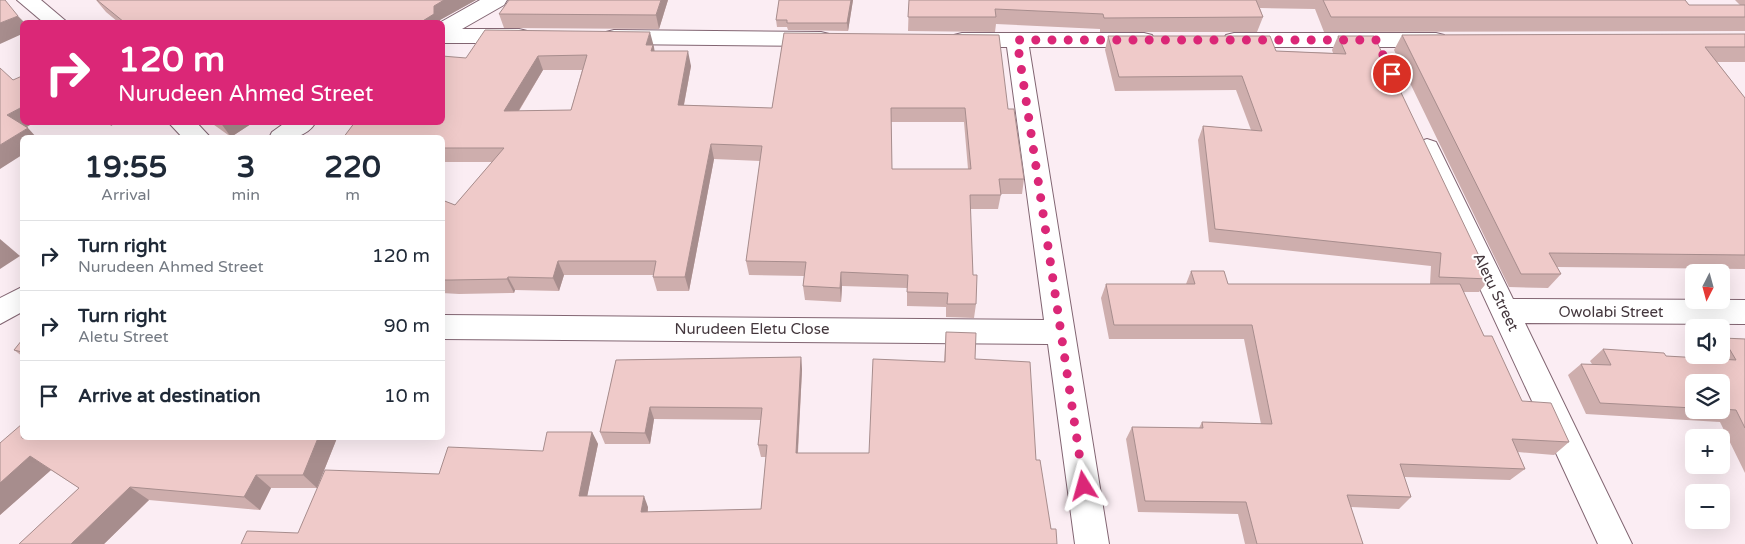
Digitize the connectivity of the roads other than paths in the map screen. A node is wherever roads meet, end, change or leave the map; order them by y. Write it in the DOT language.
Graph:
graph roads {
  1 [pos="28,0"];
  2 [pos="496,0"];
  3 [pos="53,20"];
  4 [pos="445,29"];
  5 [pos="445,36"];
  6 [pos="542,36"];
  7 [pos="591,37"];
  8 [pos="839,39"];
  9 [pos="938,40"];
  10 [pos="1017,40"];
  11 [pos="1167,40"];
  12 [pos="1216,40"];
  13 [pos="1376,40"];
  14 [pos="1456,40"];
  15 [pos="1388,66"];
  16 [pos="184,125"];
  17 [pos="300,125"];
  18 [pos="1418,128"];
  19 [pos="195,135"];
  20 [pos="285,135"];
  21 [pos="20,299"];
  22 [pos="1506,311"];
  23 [pos="0,312"];
  24 [pos="1745,312"];
  25 [pos="445,327"];
  26 [pos="1062,332"];
  27 [pos="1092,544"];
  28 [pos="1615,544"];
  1 -- 3 [label="street"];
  2 -- 4 [label="street"];
  5 -- 6 [label="street"];
  7 -- 8 [label="street"];
  9 -- 10 [label="street"];
  10 -- 11 [label="street"];
  10 -- 26 [label="street"];
  12 -- 13 [label="street"];
  13 -- 14 [label="street"];
  13 -- 15 [label="street"];
  16 -- 19 [label="street"];
  17 -- 20 [label="street"];
  18 -- 22 [label="street, Aletu Street"];
  21 -- 23 [label="street"];
  22 -- 24 [label="street, Owolabi Street"];
  22 -- 28 [label="street, Aletu Street"];
  25 -- 26 [label="street, Nurudeen Eletu Close"];
  26 -- 27 [label="street"];
}
